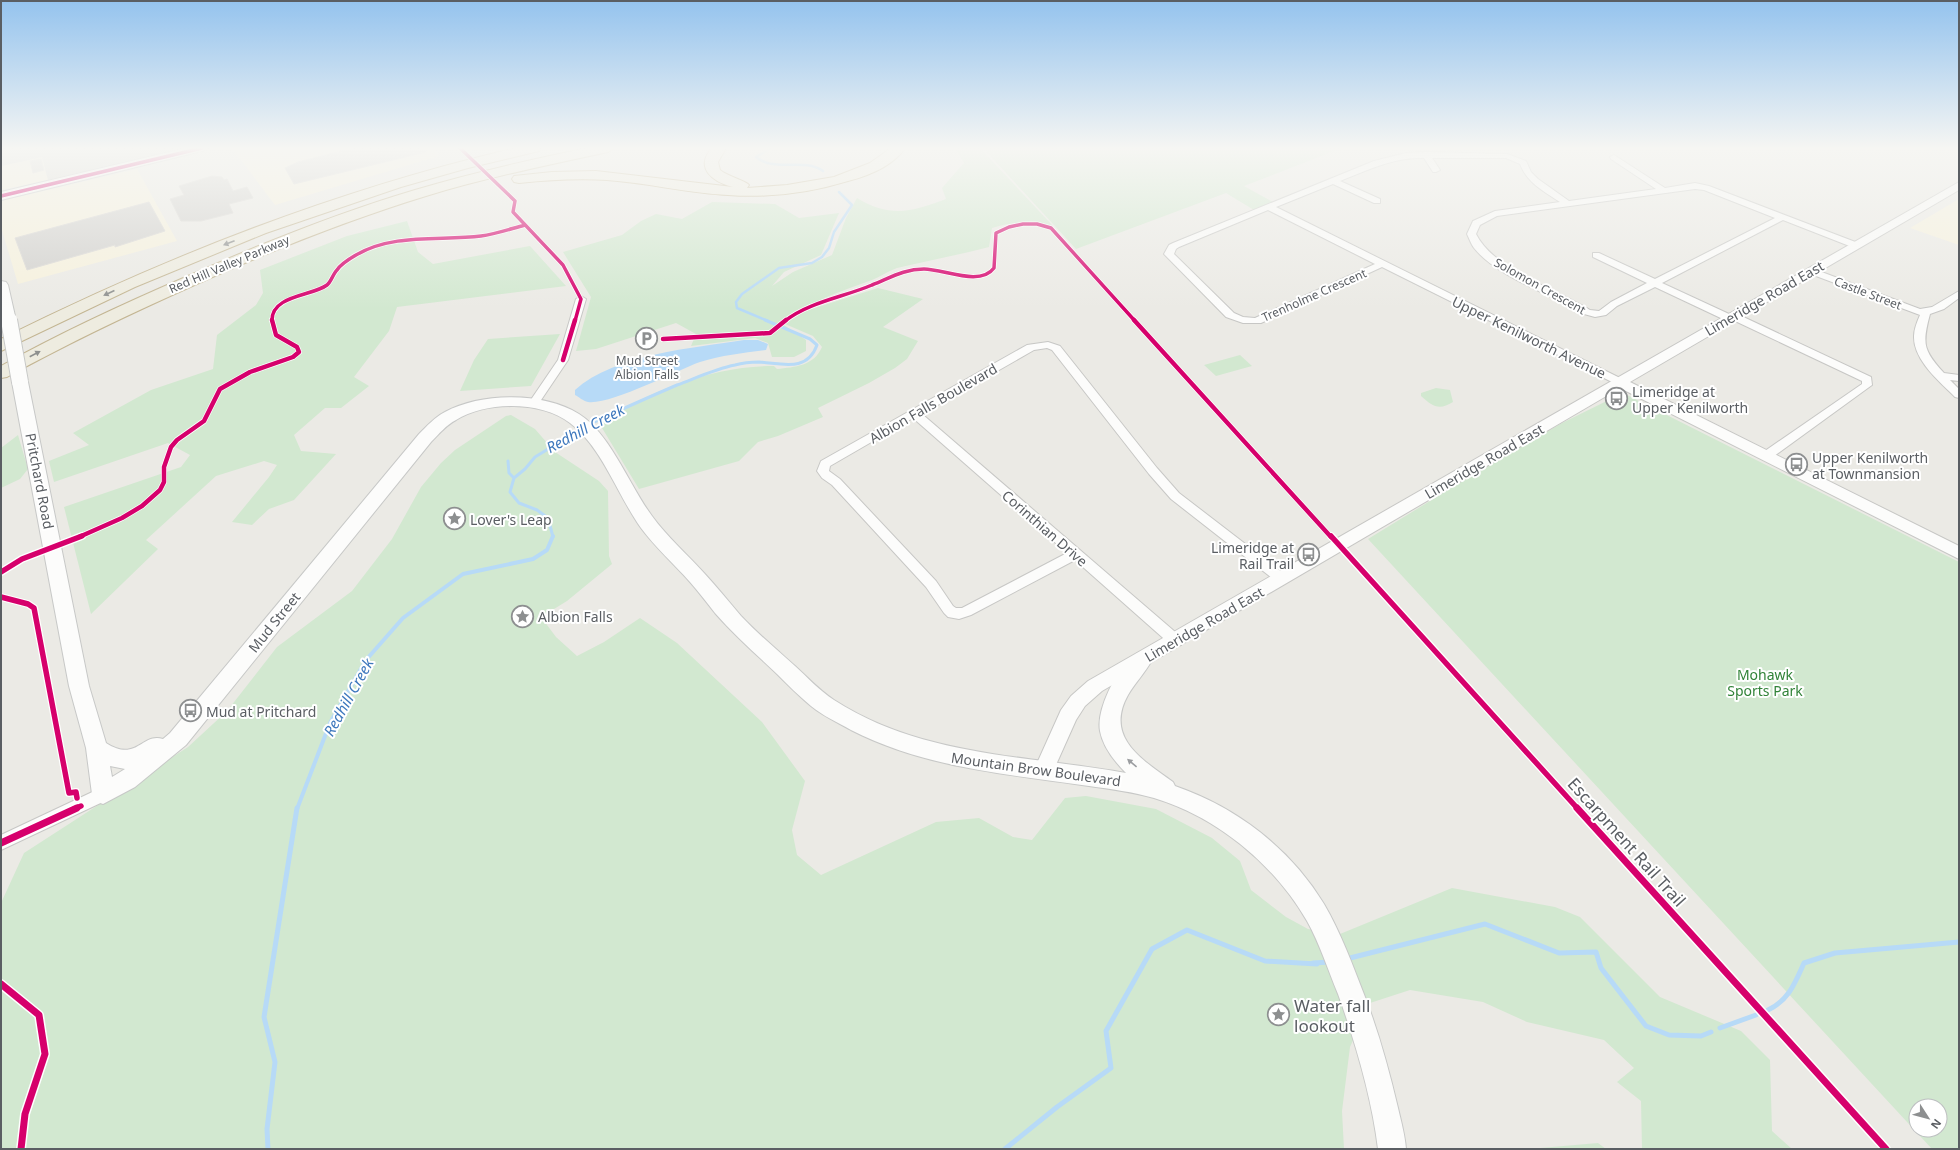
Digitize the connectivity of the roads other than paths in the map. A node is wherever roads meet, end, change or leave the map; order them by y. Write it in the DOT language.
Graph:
graph roads {
  1 [pos="338,202"];
  2 [pos="395,202"];
  3 [pos="411,202"];
  4 [pos="1284,202"];
  5 [pos="1565,202"];
  6 [pos="1584,202"];
  7 [pos="1740,202"];
  8 [pos="1934,202"];
  9 [pos="1568,204"];
  10 [pos="1270,208"];
  11 [pos="365,212"];
  12 [pos="1781,218"];
  13 [pos="1855,245"];
  14 [pos="1596,255"];
  15 [pos="1382,264"];
  16 [pos="1812,271"];
  17 [pos="1655,283"];
  18 [pos="1,285"];
  19 [pos="1959,294"];
  20 [pos="581,299"];
  21 [pos="1925,313"];
  22 [pos="1731,317"];
  23 [pos="1,346"];
  24 [pos="1,373"];
  25 [pos="1940,376"];
  26 [pos="1959,378"];
  27 [pos="1620,382"];
  28 [pos="1959,395"];
  29 [pos="533,404"];
  30 [pos="915,414"];
  31 [pos="1766,456"];
  32 [pos="1959,553"];
  33 [pos="1076,554"];
  34 [pos="1282,579"];
  35 [pos="1176,641"];
  36 [pos="1142,660"];
  37 [pos="206,706"];
  38 [pos="97,748"];
  39 [pos="1044,770"];
  40 [pos="103,794"];
  41 [pos="1174,796"];
  42 [pos="1,843"];
  43 [pos="1392,1149"];
  1 -- 23 [label="highway, Red Hill Valley Parkway, one-way"];
  2 -- 11 [label="highway, Red Hill Valley Parkway"];
  3 -- 11 [label="highway"];
  4 -- 10 [label="street"];
  5 -- 9 [label="street"];
  6 -- 9 [label="street, Solomon Crescent"];
  7 -- 12 [label="street, Solomon Crescent"];
  8 -- 13 [label="street, Limeridge Road East"];
  9 -- 17 [label="street, Solomon Crescent"];
  10 -- 15 [label="street, Upper Kenilworth Avenue"];
  10 -- 15 [label="street, Trenholme Crescent"];
  24 -- 11 [label="highway, Red Hill Valley Parkway, one-way"];
  12 -- 13 [label="street, Solomon Crescent"];
  12 -- 17 [label="street, Solomon Crescent"];
  13 -- 16 [label="street, Limeridge Road East"];
  14 -- 17 [label="street"];
  15 -- 27 [label="street, Upper Kenilworth Avenue"];
  16 -- 21 [label="street, Castle Street"];
  16 -- 22 [label="street, Limeridge Road East"];
  17 -- 22 [label="street"];
  18 -- 38 [label="main road, Pritchard Road, bridge"];
  19 -- 21 [label="street"];
  20 -- 29 [label="street"];
  21 -- 25 [label="street"];
  22 -- 27 [label="street, Limeridge Road East"];
  22 -- 31 [label="street"];
  25 -- 26 [label="street"];
  25 -- 28 [label="street"];
  27 -- 31 [label="street, Upper Kenilworth Avenue"];
  27 -- 34 [label="street, Limeridge Road East"];
  29 -- 37 [label="main road, Mud Street"];
  29 -- 39 [label="main road, Mountain Brow Boulevard"];
  30 -- 33 [label="street, Corinthian Drive"];
  30 -- 33 [label="street, Albion Falls Boulevard"];
  30 -- 34 [label="street, Albion Falls Boulevard"];
  31 -- 32 [label="street, Upper Kenilworth Avenue"];
  33 -- 35 [label="street, Corinthian Drive"];
  34 -- 35 [label="street, Limeridge Road East"];
  35 -- 36 [label="street, Limeridge Road East"];
  36 -- 39 [label="street, Limeridge Road East"];
  41 -- 36 [label="main road, one-way"];
  37 -- 38 [label="main road"];
  37 -- 40 [label="main road, Mud Street"];
  38 -- 40 [label="main road, Pritchard Road"];
  39 -- 41 [label="main road, Mountain Brow Boulevard"];
  40 -- 42 [label="street, Mud Street"];
  41 -- 43 [label="main road, Mountain Brow Boulevard"];
}
